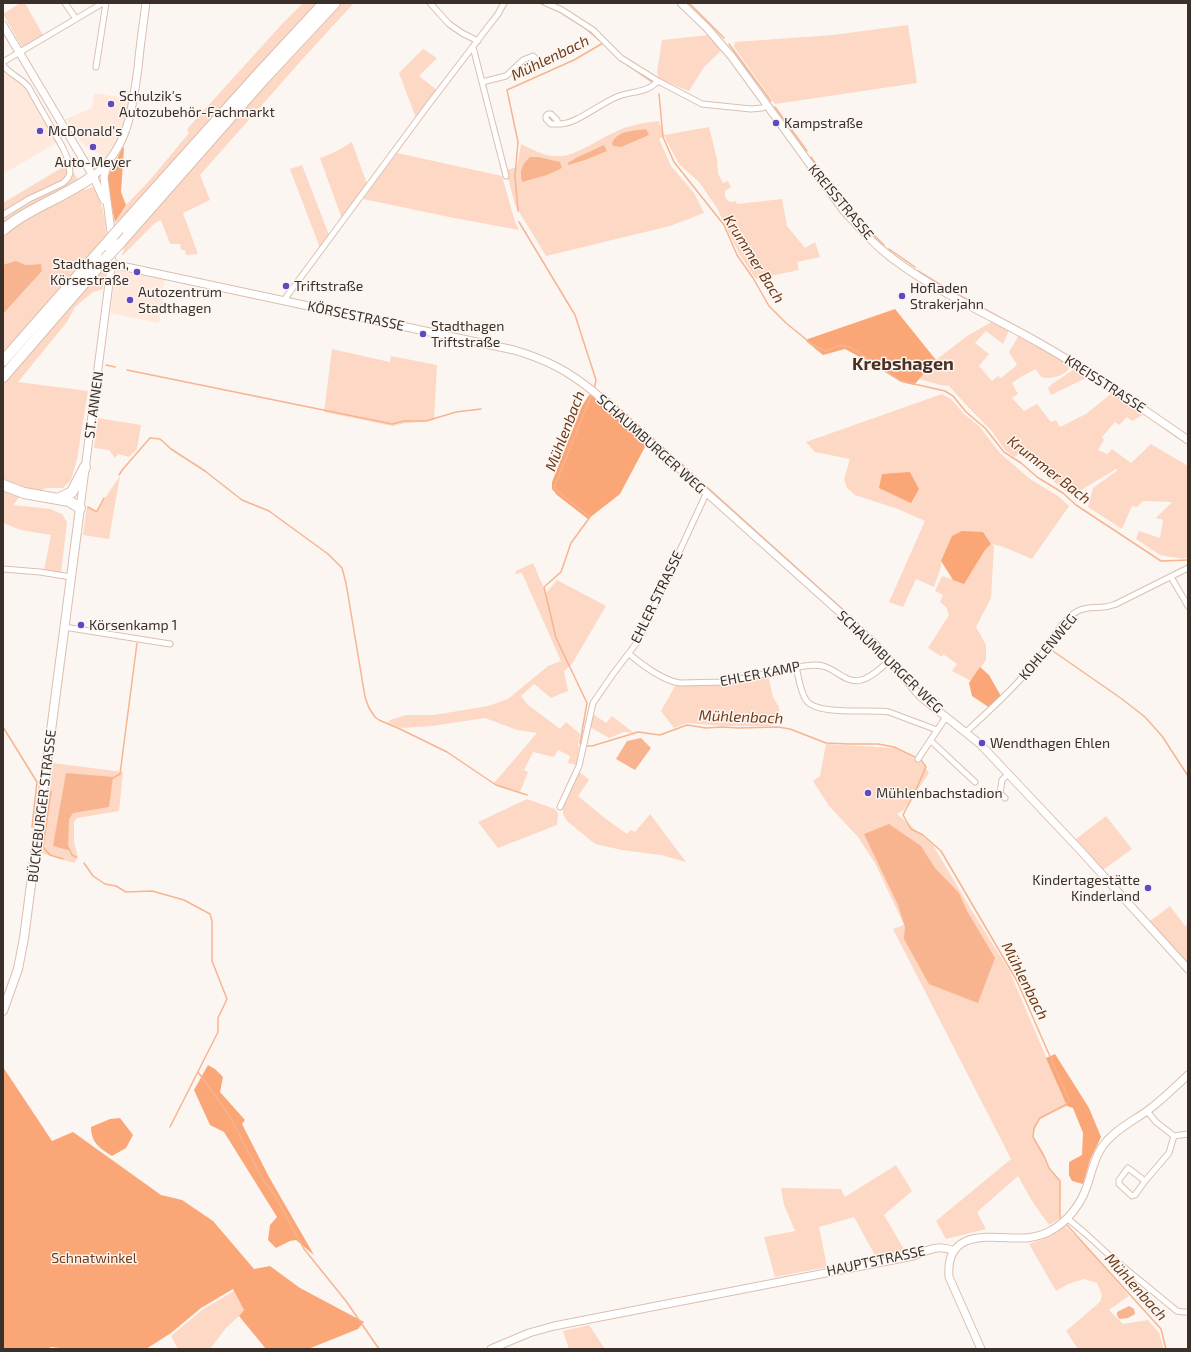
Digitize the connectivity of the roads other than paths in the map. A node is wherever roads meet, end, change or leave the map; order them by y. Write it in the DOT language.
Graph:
graph roads {
  1 [pos="65,3"];
  2 [pos="104,3"];
  3 [pos="146,3"];
  4 [pos="324,3"];
  5 [pos="335,3"];
  6 [pos="430,3"];
  7 [pos="504,3"];
  8 [pos="546,3"];
  9 [pos="681,3"];
  10 [pos="76,19"];
  11 [pos="3,25"];
  12 [pos="478,41"];
  13 [pos="473,47"];
  14 [pos="19,53"];
  15 [pos="3,63"];
  16 [pos="539,63"];
  17 [pos="96,67"];
  18 [pos="658,81"];
  19 [pos="482,82"];
  20 [pos="767,106"];
  21 [pos="558,124"];
  22 [pos="109,161"];
  23 [pos="93,176"];
  24 [pos="506,176"];
  25 [pos="108,211"];
  26 [pos="3,215"];
  27 [pos="3,230"];
  28 [pos="108,262"];
  29 [pos="284,300"];
  30 [pos="30,330"];
  31 [pos="3,354"];
  32 [pos="3,361"];
  33 [pos="573,375"];
  34 [pos="3,377"];
  35 [pos="1188,440"];
  36 [pos="85,467"];
  37 [pos="3,485"];
  38 [pos="706,494"];
  39 [pos="58,498"];
  40 [pos="80,508"];
  41 [pos="1188,568"];
  42 [pos="3,569"];
  43 [pos="70,577"];
  44 [pos="1171,577"];
  45 [pos="68,599"];
  46 [pos="1188,606"];
  47 [pos="64,626"];
  48 [pos="170,644"];
  49 [pos="629,654"];
  50 [pos="890,660"];
  51 [pos="796,667"];
  52 [pos="946,717"];
  53 [pos="937,730"];
  54 [pos="966,732"];
  55 [pos="930,741"];
  56 [pos="918,759"];
  57 [pos="1008,774"];
  58 [pos="975,782"];
  59 [pos="1005,798"];
  60 [pos="560,807"];
  61 [pos="1188,968"];
  62 [pos="3,1011"];
  63 [pos="1188,1075"];
  64 [pos="1147,1111"];
  65 [pos="1188,1134"];
  66 [pos="1174,1136"];
  67 [pos="1145,1181"];
  68 [pos="1067,1218"];
  69 [pos="954,1251"];
  70 [pos="1188,1312"];
  71 [pos="491,1349"];
  72 [pos="981,1349"];
  1 -- 10 [label="street"];
  2 -- 10 [label="street"];
  2 -- 17 [label="street"];
  3 -- 22 [label="street, ST. ANNEN"];
  4 -- 30 [label="highway, bridge"];
  5 -- 28 [label="highway, bridge"];
  6 -- 12 [label="street"];
  7 -- 12 [label="street"];
  8 -- 18 [label="street"];
  9 -- 20 [label="street, KREISSTRASSE"];
  10 -- 14 [label="street"];
  11 -- 14 [label="street"];
  12 -- 13 [label="street"];
  13 -- 19 [label="street"];
  13 -- 29 [label="street"];
  14 -- 15 [label="street"];
  14 -- 23 [label="street"];
  15 -- 26 [label="street"];
  16 -- 19 [label="street"];
  18 -- 20 [label="street"];
  18 -- 21 [label="street"];
  19 -- 24 [label="street"];
  20 -- 35 [label="street, KREISSTRASSE"];
  22 -- 23 [label="street, ST. ANNEN"];
  22 -- 25 [label="street, ST. ANNEN"];
  23 -- 25 [label="street, ST. ANNEN"];
  23 -- 27 [label="highway"];
  25 -- 28 [label="street, ST. ANNEN"];
  28 -- 29 [label="street, KÖRSESTRASSE"];
  28 -- 34 [label="highway"];
  28 -- 36 [label="street, ST. ANNEN"];
  29 -- 33 [label="street, KÖRSESTRASSE"];
  30 -- 31 [label="highway"];
  30 -- 32 [label="highway"];
  33 -- 38 [label="street, SCHAUMBURGER WEG"];
  36 -- 39 [label="highway"];
  36 -- 40 [label="street, ST. ANNEN"];
  37 -- 39 [label="highway"];
  38 -- 49 [label="street, EHLER STRASSE"];
  38 -- 50 [label="street, SCHAUMBURGER WEG"];
  39 -- 40 [label="highway"];
  40 -- 43 [label="main road, ST. ANNEN"];
  41 -- 44 [label="street, KOHLENWEG"];
  42 -- 43 [label="street"];
  43 -- 45 [label="main road, ST. ANNEN"];
  44 -- 46 [label="street"];
  44 -- 54 [label="street, KOHLENWEG"];
  45 -- 47 [label="main road, BÜCKEBURGER STRASSE"];
  47 -- 48 [label="street"];
  47 -- 62 [label="main road, BÜCKEBURGER STRASSE"];
  49 -- 51 [label="street, EHLER KAMP"];
  49 -- 60 [label="street, EHLER STRASSE"];
  50 -- 51 [label="street, EHLER KAMP"];
  50 -- 52 [label="street, SCHAUMBURGER WEG"];
  51 -- 53 [label="street"];
  52 -- 53 [label="street"];
  52 -- 54 [label="street, SCHAUMBURGER WEG"];
  53 -- 55 [label="street"];
  54 -- 57 [label="street, SCHAUMBURGER WEG"];
  55 -- 56 [label="street"];
  55 -- 58 [label="street"];
  57 -- 59 [label="street"];
  57 -- 61 [label="street, SCHAUMBURGER WEG"];
  63 -- 64 [label="street"];
  64 -- 66 [label="street"];
  64 -- 68 [label="street"];
  65 -- 66 [label="street"];
  66 -- 67 [label="street"];
  67 -- 67 [label="street"];
  68 -- 69 [label="street"];
  68 -- 70 [label="street"];
  69 -- 71 [label="street, HAUPTSTRASSE"];
  69 -- 72 [label="street"];
}
